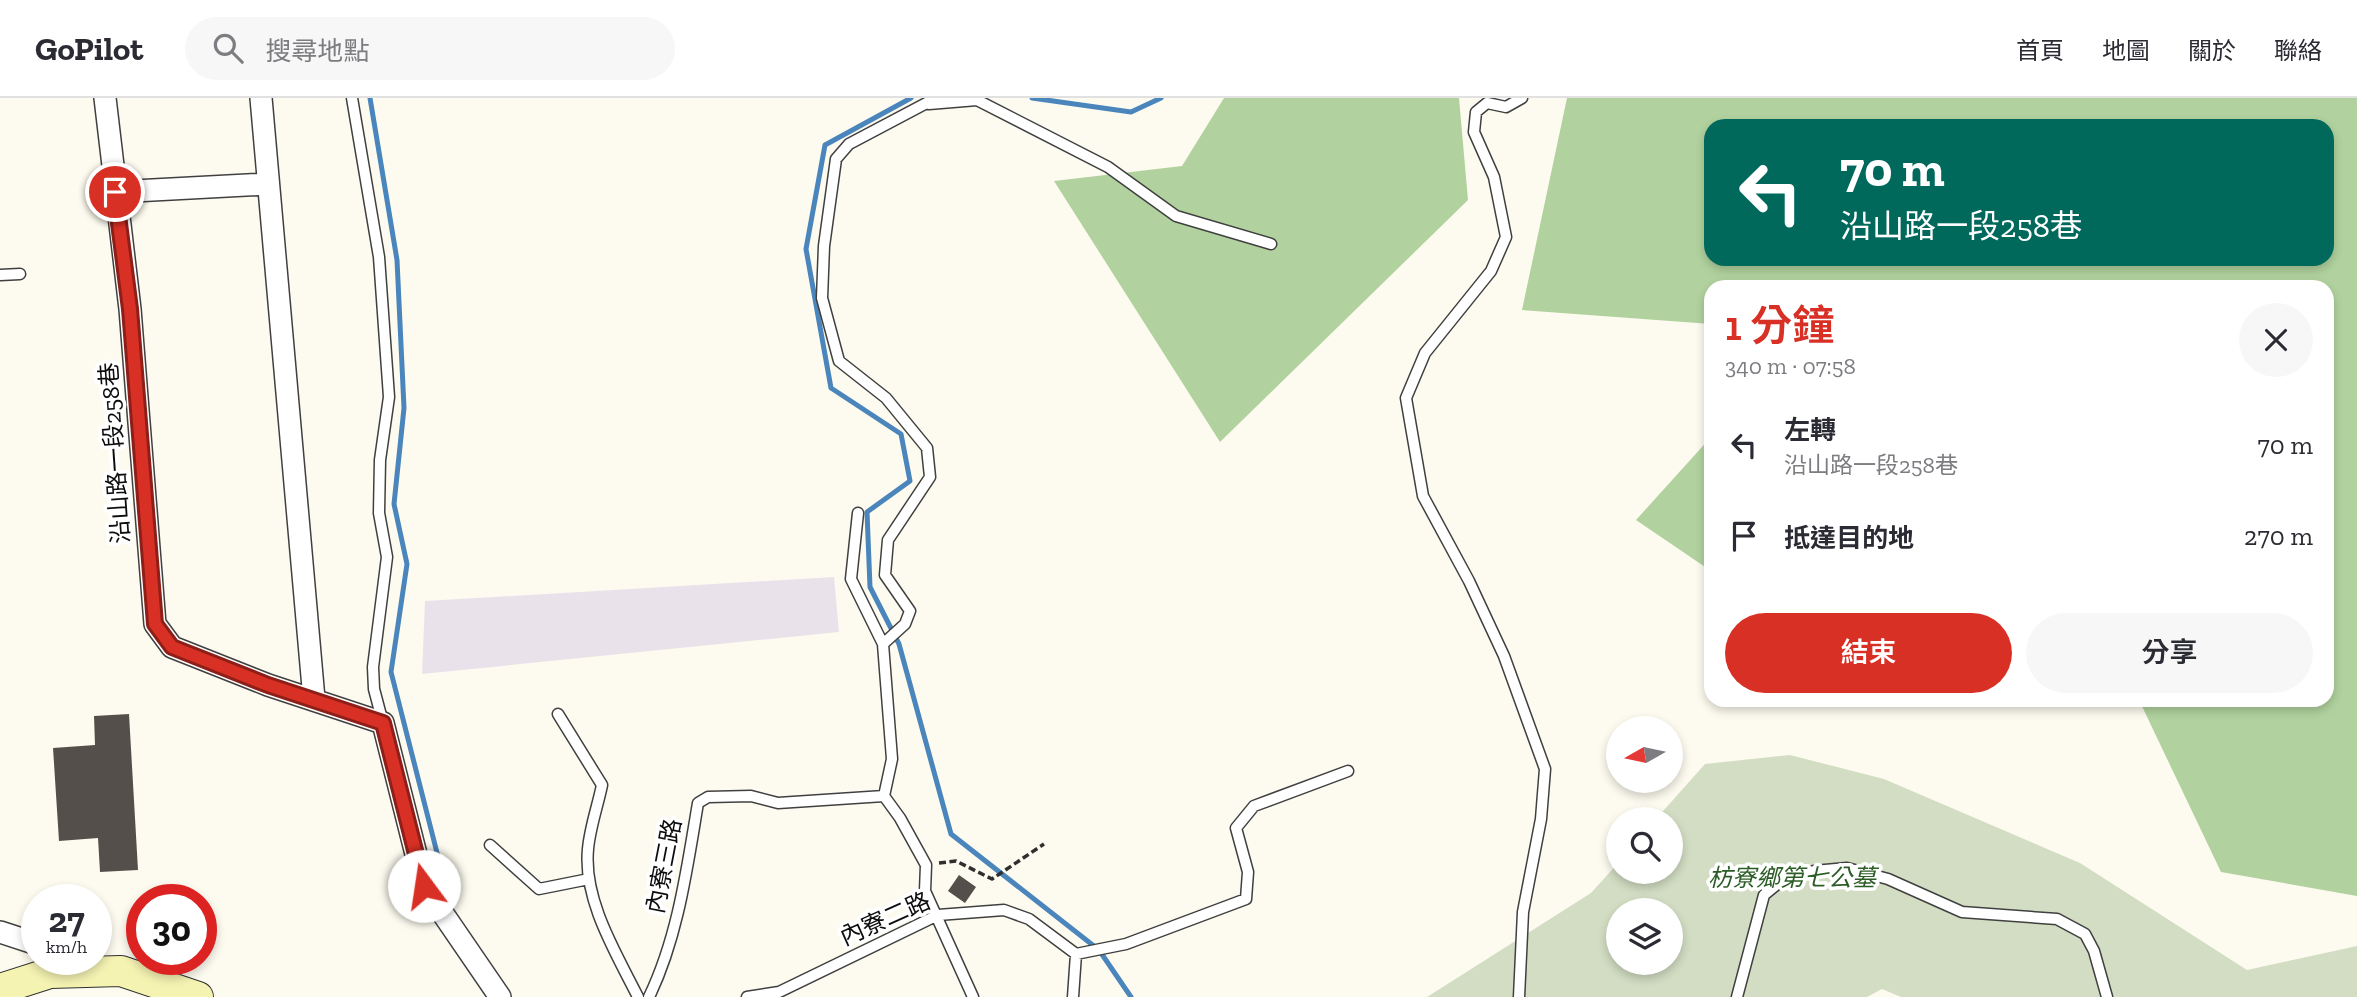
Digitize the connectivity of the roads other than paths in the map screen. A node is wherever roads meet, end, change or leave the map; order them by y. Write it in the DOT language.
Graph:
graph roads {
  1 [pos="105,98"];
  2 [pos="261,98"];
  3 [pos="352,98"];
  4 [pos="1522,98"];
  5 [pos="932,101"];
  6 [pos="267,184"];
  7 [pos="115,192"];
  8 [pos="1271,244"];
  9 [pos="20,274"];
  10 [pos="0,275"];
  11 [pos="858,513"];
  12 [pos="884,643"];
  13 [pos="314,699"];
  14 [pos="558,715"];
  15 [pos="383,723"];
  16 [pos="1348,771"];
  17 [pos="884,796"];
  18 [pos="490,845"];
  19 [pos="589,879"];
  20 [pos="938,915"];
  21 [pos="0,932"];
  22 [pos="21,938"];
  23 [pos="1079,953"];
  24 [pos="112,968"];
  25 [pos="121,971"];
  26 [pos="0,989"];
  27 [pos="198,997"];
  28 [pos="500,997"];
  29 [pos="638,997"];
  30 [pos="649,997"];
  31 [pos="747,997"];
  32 [pos="973,997"];
  33 [pos="1073,997"];
  34 [pos="1519,997"];
  35 [pos="1737,997"];
  36 [pos="2108,997"];
  1 -- 7 [label="street, 沿山路一段258巷"];
  2 -- 6 [label="street"];
  3 -- 15 [label="lane"];
  4 -- 34 [label="lane"];
  5 -- 8 [label="lane"];
  5 -- 12 [label="lane"];
  6 -- 7 [label="street"];
  6 -- 13 [label="street"];
  7 -- 13 [label="street, 沿山路一段258巷"];
  9 -- 10 [label="lane"];
  11 -- 12 [label="lane"];
  12 -- 17 [label="lane"];
  13 -- 15 [label="street, 沿山路一段258巷"];
  14 -- 19 [label="lane"];
  15 -- 28 [label="street"];
  16 -- 23 [label="lane"];
  17 -- 20 [label="lane"];
  17 -- 30 [label="lane, 內寮三路"];
  18 -- 19 [label="lane"];
  19 -- 29 [label="lane"];
  20 -- 23 [label="lane, 內寮二路"];
  20 -- 31 [label="lane, 內寮二路"];
  20 -- 32 [label="lane"];
  21 -- 22 [label="street"];
  23 -- 33 [label="lane"];
  24 -- 25 [label="street"];
  25 -- 26 [label="main road"];
  25 -- 27 [label="main road"];
  35 -- 36 [label="lane"];
}
